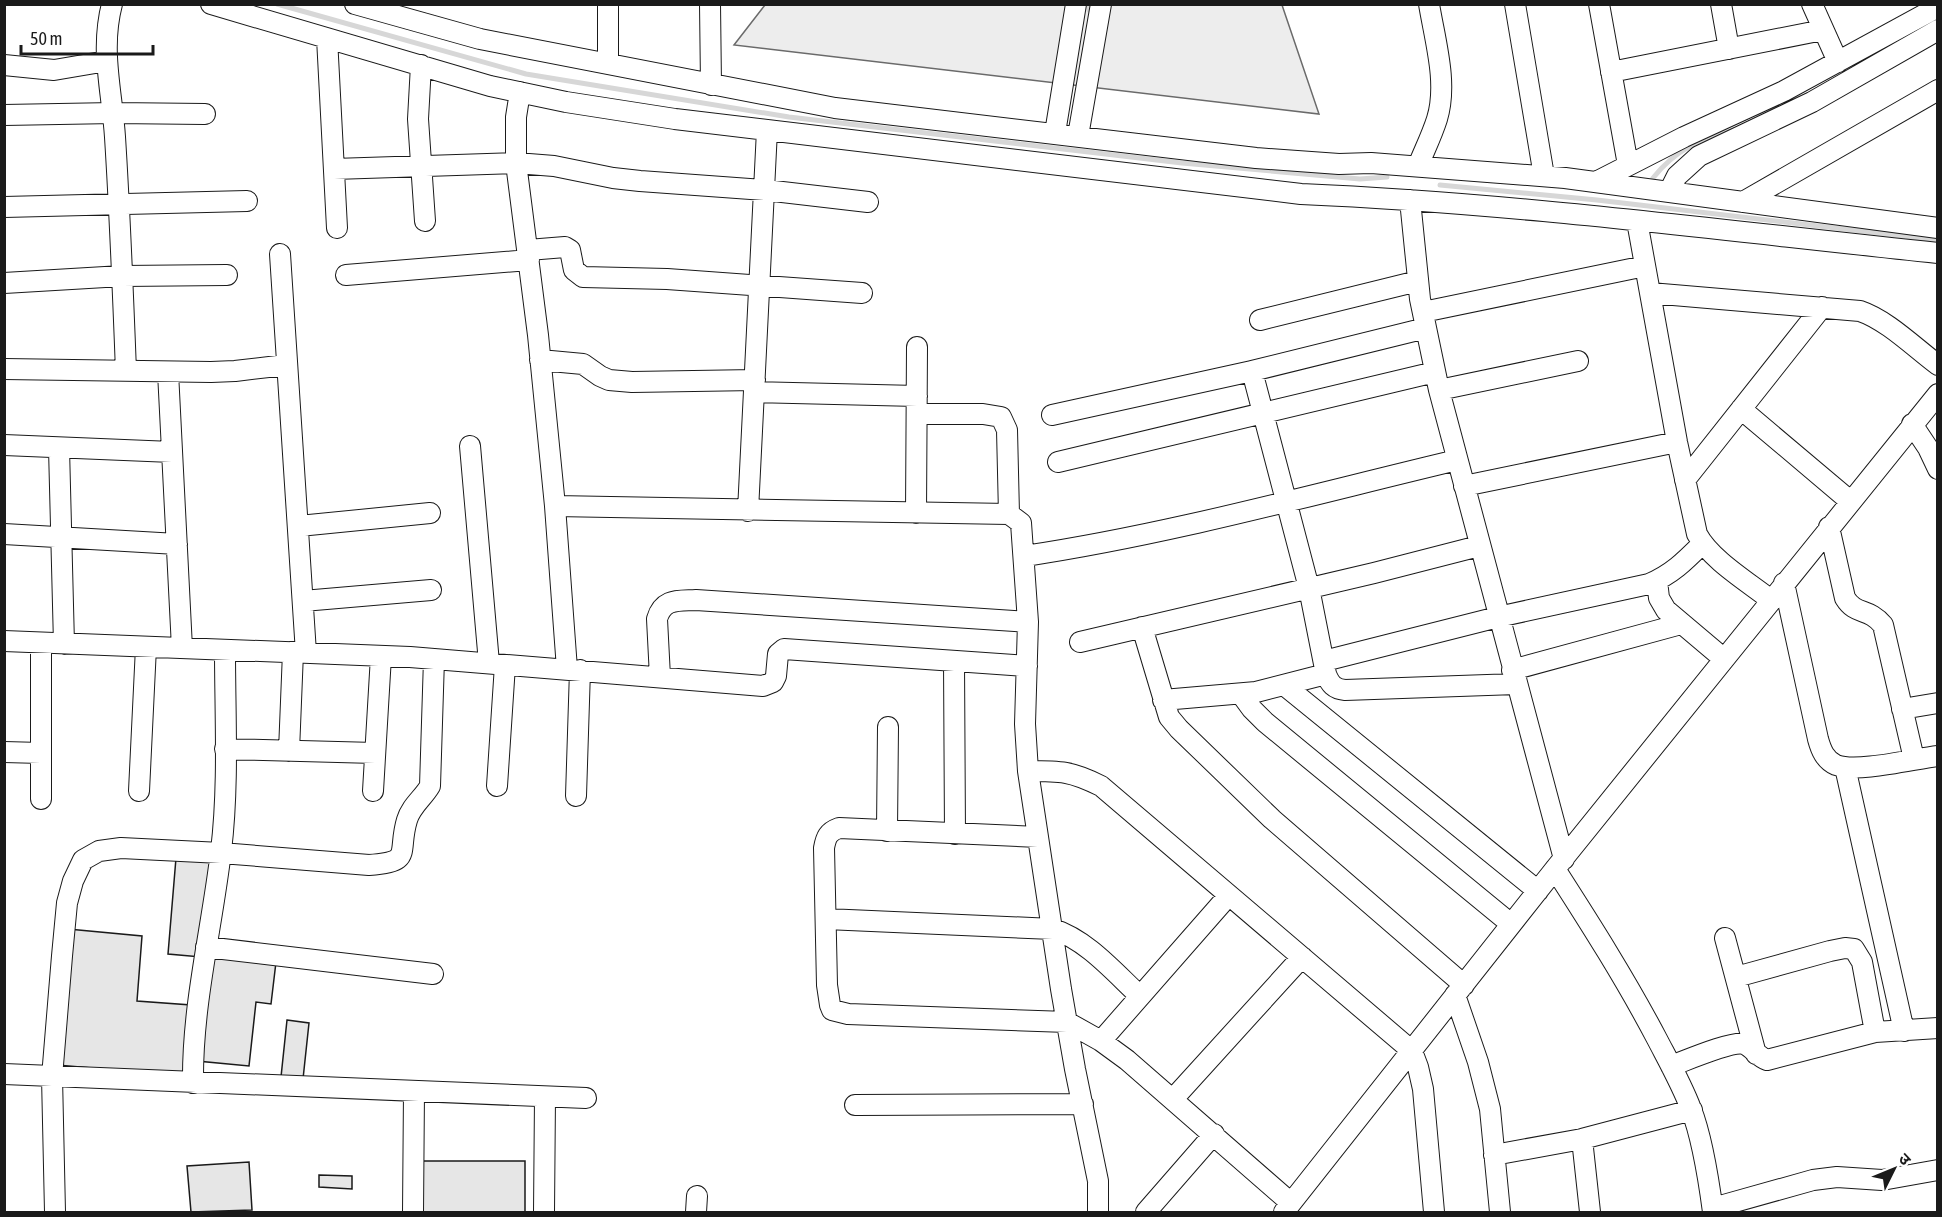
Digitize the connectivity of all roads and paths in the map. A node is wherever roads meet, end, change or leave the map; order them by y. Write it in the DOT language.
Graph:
graph roads {
  1 [pos="112,4"];
  2 [pos="211,4"];
  3 [pos="355,4"];
  4 [pos="429,4"];
  5 [pos="608,4"];
  6 [pos="710,4"];
  7 [pos="1076,4"];
  8 [pos="1101,4"];
  9 [pos="1429,4"];
  10 [pos="1515,4"];
  11 [pos="1599,4"];
  12 [pos="1721,4"];
  13 [pos="1812,4"];
  14 [pos="1938,7"];
  15 [pos="1912,13"];
  16 [pos="429,24"];
  17 [pos="1823,30"];
  18 [pos="1938,30"];
  19 [pos="327,38"];
  20 [pos="1729,49"];
  21 [pos="107,61"];
  22 [pos="1838,62"];
  23 [pos="4,64"];
  24 [pos="608,64"];
  25 [pos="421,65"];
  26 [pos="1611,72"];
  27 [pos="711,85"];
  28 [pos="1938,90"];
  29 [pos="520,93"];
  30 [pos="114,113"];
  31 [pos="205,114"];
  32 [pos="4,115"];
  33 [pos="767,130"];
  34 [pos="1066,135"];
  35 [pos="516,163"];
  36 [pos="1628,165"];
  37 [pos="421,166"];
  38 [pos="1418,166"];
  39 [pos="334,169"];
  40 [pos="1544,176"];
  41 [pos="1596,182"];
  42 [pos="765,190"];
  43 [pos="1669,192"];
  44 [pos="1410,200"];
  45 [pos="247,201"];
  46 [pos="868,202"];
  47 [pos="1743,202"];
  48 [pos="120,204"];
  49 [pos="4,207"];
  50 [pos="425,221"];
  51 [pos="1637,221"];
  52 [pos="337,228"];
  53 [pos="1938,228"];
  54 [pos="1938,253"];
  55 [pos="280,254"];
  56 [pos="528,255"];
  57 [pos="1645,266"];
  58 [pos="227,275"];
  59 [pos="346,275"];
  60 [pos="122,276"];
  61 [pos="1418,281"];
  62 [pos="4,283"];
  63 [pos="760,286"];
  64 [pos="862,293"];
  65 [pos="1650,293"];
  66 [pos="1822,307"];
  67 [pos="1260,320"];
  68 [pos="1424,320"];
  69 [pos="917,347"];
  70 [pos="540,360"];
  71 [pos="1578,362"];
  72 [pos="286,365"];
  73 [pos="1938,365"];
  74 [pos="4,369"];
  75 [pos="126,371"];
  76 [pos="1252,371"];
  77 [pos="168,372"];
  78 [pos="1437,381"];
  79 [pos="755,386"];
  80 [pos="1938,394"];
  81 [pos="917,405"];
  82 [pos="1741,409"];
  83 [pos="1263,414"];
  84 [pos="1052,415"];
  85 [pos="1912,424"];
  86 [pos="1677,442"];
  87 [pos="4,445"];
  88 [pos="470,446"];
  89 [pos="59,448"];
  90 [pos="172,452"];
  91 [pos="1457,460"];
  92 [pos="1058,462"];
  93 [pos="1938,469"];
  94 [pos="1685,480"];
  95 [pos="1464,486"];
  96 [pos="1285,501"];
  97 [pos="1850,501"];
  98 [pos="555,506"];
  99 [pos="748,510"];
  100 [pos="430,513"];
  101 [pos="916,513"];
  102 [pos="1009,514"];
  103 [pos="299,526"];
  104 [pos="1829,527"];
  105 [pos="4,534"];
  106 [pos="61,537"];
  107 [pos="177,544"];
  108 [pos="1702,544"];
  109 [pos="1479,546"];
  110 [pos="1025,556"];
  111 [pos="1656,581"];
  112 [pos="1784,583"];
  113 [pos="1309,588"];
  114 [pos="431,590"];
  115 [pos="1771,600"];
  116 [pos="303,601"];
  117 [pos="1498,617"];
  118 [pos="1028,622"];
  119 [pos="1681,624"];
  120 [pos="1142,627"];
  121 [pos="4,642"];
  122 [pos="1080,642"];
  123 [pos="41,643"];
  124 [pos="64,644"];
  125 [pos="146,647"];
  126 [pos="182,648"];
  127 [pos="225,650"];
  128 [pos="300,652"];
  129 [pos="381,656"];
  130 [pos="434,659"];
  131 [pos="1724,659"];
  132 [pos="954,661"];
  133 [pos="497,664"];
  134 [pos="1027,666"];
  135 [pos="1325,668"];
  136 [pos="573,670"];
  137 [pos="660,677"];
  138 [pos="1514,677"];
  139 [pos="1284,685"];
  140 [pos="1241,694"];
  141 [pos="1163,700"];
  142 [pos="1938,703"];
  143 [pos="1902,709"];
  144 [pos="888,727"];
  145 [pos="225,749"];
  146 [pos="289,751"];
  147 [pos="4,752"];
  148 [pos="41,753"];
  149 [pos="375,753"];
  150 [pos="1938,756"];
  151 [pos="1914,759"];
  152 [pos="1845,766"];
  153 [pos="1028,771"];
  154 [pos="497,786"];
  155 [pos="139,791"];
  156 [pos="373,791"];
  157 [pos="576,796"];
  158 [pos="41,799"];
  159 [pos="887,831"];
  160 [pos="955,834"];
  161 [pos="1038,837"];
  162 [pos="221,853"];
  163 [pos="1559,864"];
  164 [pos="1538,891"];
  165 [pos="1229,895"];
  166 [pos="826,919"];
  167 [pos="1511,924"];
  168 [pos="1053,929"];
  169 [pos="1725,938"];
  170 [pos="206,947"];
  171 [pos="1302,957"];
  172 [pos="433,974"];
  173 [pos="1736,977"];
  174 [pos="1459,990"];
  175 [pos="1140,996"];
  176 [pos="1067,1022"];
  177 [pos="1938,1028"];
  178 [pos="1904,1030"];
  179 [pos="1875,1032"];
  180 [pos="1101,1041"];
  181 [pos="1412,1051"];
  182 [pos="1756,1054"];
  183 [pos="1671,1066"];
  184 [pos="4,1074"];
  185 [pos="52,1077"];
  186 [pos="193,1083"];
  187 [pos="414,1091"];
  188 [pos="545,1097"];
  189 [pos="586,1098"];
  190 [pos="1173,1099"];
  191 [pos="1083,1104"];
  192 [pos="855,1105"];
  193 [pos="1692,1110"];
  194 [pos="1214,1134"];
  195 [pos="1581,1139"];
  196 [pos="1494,1155"];
  197 [pos="1938,1170"];
  198 [pos="1287,1208"];
  199 [pos="1713,1210"];
  200 [pos="55,1212"];
  201 [pos="413,1212"];
  202 [pos="544,1212"];
  203 [pos="1098,1212"];
  204 [pos="1146,1212"];
  205 [pos="1434,1212"];
  206 [pos="1500,1212"];
  207 [pos="1590,1212"];
  1 -- 21 [label="street"];
  2 -- 19 [label="street"];
  3 -- 16 [label="street"];
  4 -- 16 [label="street"];
  5 -- 24 [label="street"];
  6 -- 27 [label="street"];
  7 -- 34 [label="street"];
  8 -- 34 [label="street"];
  9 -- 38 [label="street"];
  10 -- 40 [label="street"];
  11 -- 26 [label="street"];
  12 -- 20 [label="street"];
  13 -- 17 [label="street"];
  14 -- 15 [label="street"];
  15 -- 22 [label="street"];
  16 -- 24 [label="street"];
  17 -- 20 [label="street"];
  17 -- 22 [label="street"];
  18 -- 43 [label="street"];
  19 -- 25 [label="street"];
  19 -- 39 [label="street"];
  20 -- 26 [label="street"];
  21 -- 23 [label="street"];
  21 -- 30 [label="street"];
  22 -- 36 [label="street"];
  24 -- 27 [label="street"];
  25 -- 29 [label="street"];
  25 -- 37 [label="street"];
  26 -- 36 [label="street"];
  27 -- 34 [label="street"];
  28 -- 47 [label="street"];
  29 -- 33 [label="street"];
  29 -- 35 [label="street"];
  30 -- 31 [label="street"];
  30 -- 32 [label="street"];
  30 -- 48 [label="street"];
  33 -- 42 [label="street"];
  33 -- 44 [label="street"];
  34 -- 38 [label="street"];
  35 -- 37 [label="street"];
  35 -- 42 [label="street"];
  35 -- 56 [label="street"];
  36 -- 41 [label="street"];
  37 -- 39 [label="street"];
  37 -- 50 [label="street"];
  38 -- 40 [label="street"];
  39 -- 52 [label="street"];
  40 -- 41 [label="street"];
  41 -- 43 [label="street"];
  42 -- 46 [label="street"];
  42 -- 63 [label="street"];
  43 -- 47 [label="street"];
  44 -- 51 [label="street"];
  44 -- 61 [label="street"];
  45 -- 48 [label="street"];
  47 -- 53 [label="street"];
  48 -- 49 [label="street"];
  48 -- 60 [label="street"];
  51 -- 54 [label="street"];
  51 -- 57 [label="street"];
  55 -- 72 [label="street"];
  56 -- 59 [label="street"];
  56 -- 63 [label="street"];
  56 -- 70 [label="street"];
  57 -- 65 [label="street"];
  57 -- 68 [label="street"];
  58 -- 60 [label="street"];
  60 -- 62 [label="street"];
  60 -- 75 [label="street"];
  61 -- 67 [label="street"];
  61 -- 68 [label="street"];
  63 -- 64 [label="street"];
  63 -- 79 [label="street"];
  65 -- 66 [label="street"];
  65 -- 86 [label="street"];
  66 -- 73 [label="street"];
  66 -- 82 [label="street"];
  68 -- 76 [label="street"];
  68 -- 78 [label="street"];
  69 -- 81 [label="street"];
  70 -- 79 [label="street"];
  70 -- 98 [label="street"];
  71 -- 78 [label="street"];
  72 -- 77 [label="street"];
  72 -- 103 [label="street"];
  74 -- 75 [label="street"];
  75 -- 77 [label="street"];
  76 -- 83 [label="street"];
  76 -- 84 [label="street"];
  77 -- 90 [label="street"];
  78 -- 83 [label="street"];
  78 -- 91 [label="street"];
  79 -- 81 [label="street"];
  79 -- 99 [label="street"];
  80 -- 85 [label="street"];
  81 -- 101 [label="street"];
  81 -- 102 [label="street"];
  82 -- 94 [label="street"];
  82 -- 97 [label="street"];
  83 -- 92 [label="street"];
  83 -- 96 [label="street"];
  85 -- 93 [label="street"];
  85 -- 97 [label="street"];
  86 -- 94 [label="street"];
  86 -- 95 [label="street"];
  87 -- 89 [label="street"];
  88 -- 133 [label="street"];
  89 -- 90 [label="street"];
  89 -- 106 [label="street"];
  90 -- 107 [label="street"];
  91 -- 95 [label="street"];
  91 -- 96 [label="street"];
  94 -- 108 [label="street"];
  95 -- 109 [label="street"];
  96 -- 110 [label="street"];
  96 -- 113 [label="street"];
  97 -- 104 [label="street"];
  98 -- 99 [label="street"];
  98 -- 136 [label="street"];
  99 -- 101 [label="street"];
  100 -- 103 [label="street"];
  101 -- 102 [label="street"];
  102 -- 110 [label="street"];
  103 -- 116 [label="street"];
  104 -- 112 [label="street"];
  104 -- 143 [label="street"];
  105 -- 106 [label="street"];
  106 -- 107 [label="street"];
  106 -- 124 [label="street"];
  107 -- 126 [label="street"];
  108 -- 111 [label="street"];
  108 -- 115 [label="street"];
  109 -- 113 [label="street"];
  109 -- 117 [label="street"];
  110 -- 118 [label="street"];
  111 -- 117 [label="street"];
  111 -- 119 [label="street"];
  112 -- 115 [label="street"];
  112 -- 152 [label="street"];
  113 -- 120 [label="street"];
  113 -- 135 [label="street"];
  114 -- 116 [label="street"];
  115 -- 131 [label="street"];
  116 -- 128 [label="street"];
  117 -- 135 [label="street"];
  117 -- 138 [label="street"];
  118 -- 134 [label="street"];
  118 -- 137 [label="street"];
  119 -- 131 [label="street"];
  119 -- 138 [label="street"];
  120 -- 122 [label="street"];
  120 -- 141 [label="street"];
  121 -- 123 [label="street"];
  123 -- 124 [label="street"];
  123 -- 148 [label="street"];
  124 -- 125 [label="street"];
  125 -- 126 [label="street"];
  125 -- 155 [label="street"];
  126 -- 127 [label="street"];
  127 -- 128 [label="street"];
  127 -- 145 [label="street"];
  128 -- 129 [label="street"];
  128 -- 146 [label="street"];
  129 -- 130 [label="street"];
  129 -- 149 [label="street"];
  130 -- 133 [label="street"];
  130 -- 162 [label="street"];
  131 -- 163 [label="street"];
  132 -- 134 [label="street"];
  132 -- 137 [label="street"];
  132 -- 160 [label="street"];
  133 -- 136 [label="street"];
  133 -- 154 [label="street"];
  134 -- 153 [label="street"];
  135 -- 138 [label="street"];
  135 -- 139 [label="street"];
  136 -- 137 [label="street"];
  136 -- 157 [label="street"];
  138 -- 163 [label="street"];
  139 -- 140 [label="street"];
  139 -- 164 [label="street"];
  140 -- 141 [label="street"];
  140 -- 167 [label="street"];
  141 -- 174 [label="street"];
  142 -- 143 [label="street"];
  143 -- 151 [label="street"];
  144 -- 159 [label="street"];
  145 -- 146 [label="street"];
  145 -- 162 [label="street"];
  146 -- 149 [label="street"];
  147 -- 148 [label="street"];
  148 -- 158 [label="street"];
  149 -- 156 [label="street"];
  150 -- 151 [label="street"];
  151 -- 152 [label="street"];
  152 -- 178 [label="street"];
  153 -- 161 [label="street"];
  153 -- 165 [label="street"];
  159 -- 160 [label="street"];
  159 -- 166 [label="street"];
  160 -- 161 [label="street"];
  161 -- 168 [label="street"];
  162 -- 170 [label="street"];
  162 -- 185 [label="street"];
  163 -- 164 [label="street"];
  163 -- 183 [label="street"];
  164 -- 167 [label="street"];
  165 -- 171 [label="street"];
  165 -- 175 [label="street"];
  166 -- 168 [label="street"];
  166 -- 176 [label="street"];
  167 -- 174 [label="street"];
  168 -- 175 [label="street"];
  168 -- 176 [label="street"];
  169 -- 173 [label="street"];
  170 -- 172 [label="street"];
  170 -- 186 [label="street"];
  171 -- 181 [label="street"];
  171 -- 190 [label="street"];
  173 -- 179 [label="street"];
  173 -- 182 [label="street"];
  174 -- 181 [label="street"];
  174 -- 196 [label="street"];
  175 -- 180 [label="street"];
  176 -- 180 [label="street"];
  176 -- 191 [label="street"];
  177 -- 178 [label="street"];
  178 -- 179 [label="street"];
  179 -- 182 [label="street"];
  180 -- 190 [label="street"];
  181 -- 198 [label="street"];
  181 -- 205 [label="street"];
  182 -- 183 [label="street"];
  183 -- 193 [label="street"];
  184 -- 185 [label="street"];
  185 -- 186 [label="street"];
  185 -- 200 [label="street"];
  186 -- 187 [label="street"];
  187 -- 188 [label="street"];
  187 -- 201 [label="street"];
  188 -- 189 [label="street"];
  188 -- 202 [label="street"];
  190 -- 194 [label="street"];
  191 -- 192 [label="street"];
  191 -- 203 [label="street"];
  193 -- 195 [label="street"];
  193 -- 199 [label="street"];
  194 -- 198 [label="street"];
  194 -- 204 [label="street"];
  195 -- 196 [label="street"];
  195 -- 207 [label="street"];
  196 -- 206 [label="street"];
  197 -- 199 [label="street"];
}
